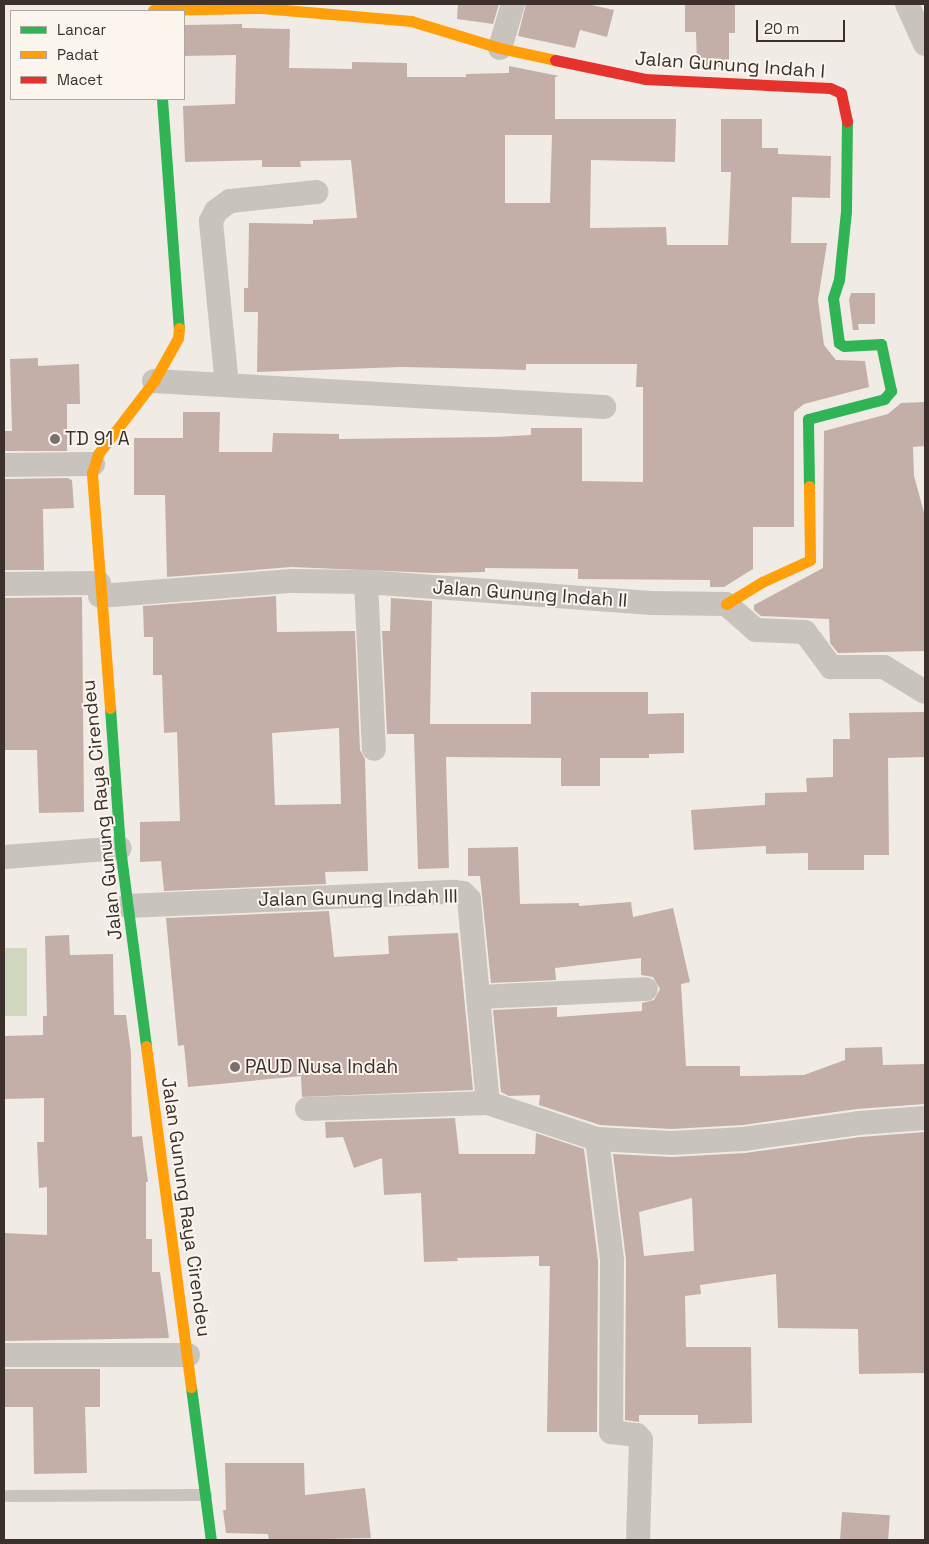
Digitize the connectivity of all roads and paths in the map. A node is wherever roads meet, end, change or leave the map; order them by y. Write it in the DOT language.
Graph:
graph roads {
  1 [pos="512,4"];
  2 [pos="906,4"];
  3 [pos="152,8"];
  4 [pos="412,12"];
  5 [pos="925,44"];
  6 [pos="500,48"];
  7 [pos="162,100"];
  8 [pos="317,192"];
  9 [pos="154,381"];
  10 [pos="227,385"];
  11 [pos="604,407"];
  12 [pos="93,464"];
  13 [pos="4,466"];
  14 [pos="366,582"];
  15 [pos="4,584"];
  16 [pos="99,589"];
  17 [pos="726,604"];
  18 [pos="925,692"];
  19 [pos="374,749"];
  20 [pos="120,848"];
  21 [pos="4,857"];
  22 [pos="127,906"];
  23 [pos="646,989"];
  24 [pos="479,997"];
  25 [pos="488,1102"];
  26 [pos="308,1109"];
  27 [pos="925,1118"];
  28 [pos="597,1139"];
  29 [pos="4,1355"];
  30 [pos="188,1355"];
  31 [pos="206,1495"];
  32 [pos="8,1496"];
  33 [pos="211,1540"];
  34 [pos="638,1540"];
  1 -- 6 [label="street"];
  2 -- 5 [label="street"];
  3 -- 4 [label="street, Jalan Gunung Indah I"];
  4 -- 6 [label="street, Jalan Gunung Indah I"];
  6 -- 17 [label="street, Jalan Gunung Indah I"];
  7 -- 9 [label="street"];
  8 -- 10 [label="street"];
  9 -- 10 [label="street"];
  9 -- 12 [label="street"];
  10 -- 11 [label="street"];
  12 -- 13 [label="street"];
  12 -- 16 [label="street, Jalan Gunung Raya Cirendeu"];
  14 -- 16 [label="street, Jalan Gunung Indah II"];
  14 -- 17 [label="street, Jalan Gunung Indah II"];
  14 -- 19 [label="street"];
  15 -- 16 [label="street, Jalan Gunung Indah II"];
  16 -- 20 [label="street, Jalan Gunung Raya Cirendeu"];
  17 -- 18 [label="street"];
  20 -- 21 [label="street"];
  20 -- 22 [label="street, Jalan Gunung Raya Cirendeu"];
  22 -- 24 [label="street, Jalan Gunung Indah III"];
  22 -- 30 [label="street, Jalan Gunung Raya Cirendeu"];
  23 -- 24 [label="street"];
  24 -- 25 [label="street, Jalan Gunung Indah III"];
  25 -- 26 [label="street"];
  25 -- 28 [label="street"];
  27 -- 28 [label="street"];
  28 -- 34 [label="street"];
  29 -- 30 [label="street"];
  30 -- 31 [label="street, Jalan Gunung Raya Cirendeu"];
  31 -- 32 [label="lane"];
  31 -- 33 [label="street, Jalan Gunung Raya Cirendeu"];
}
